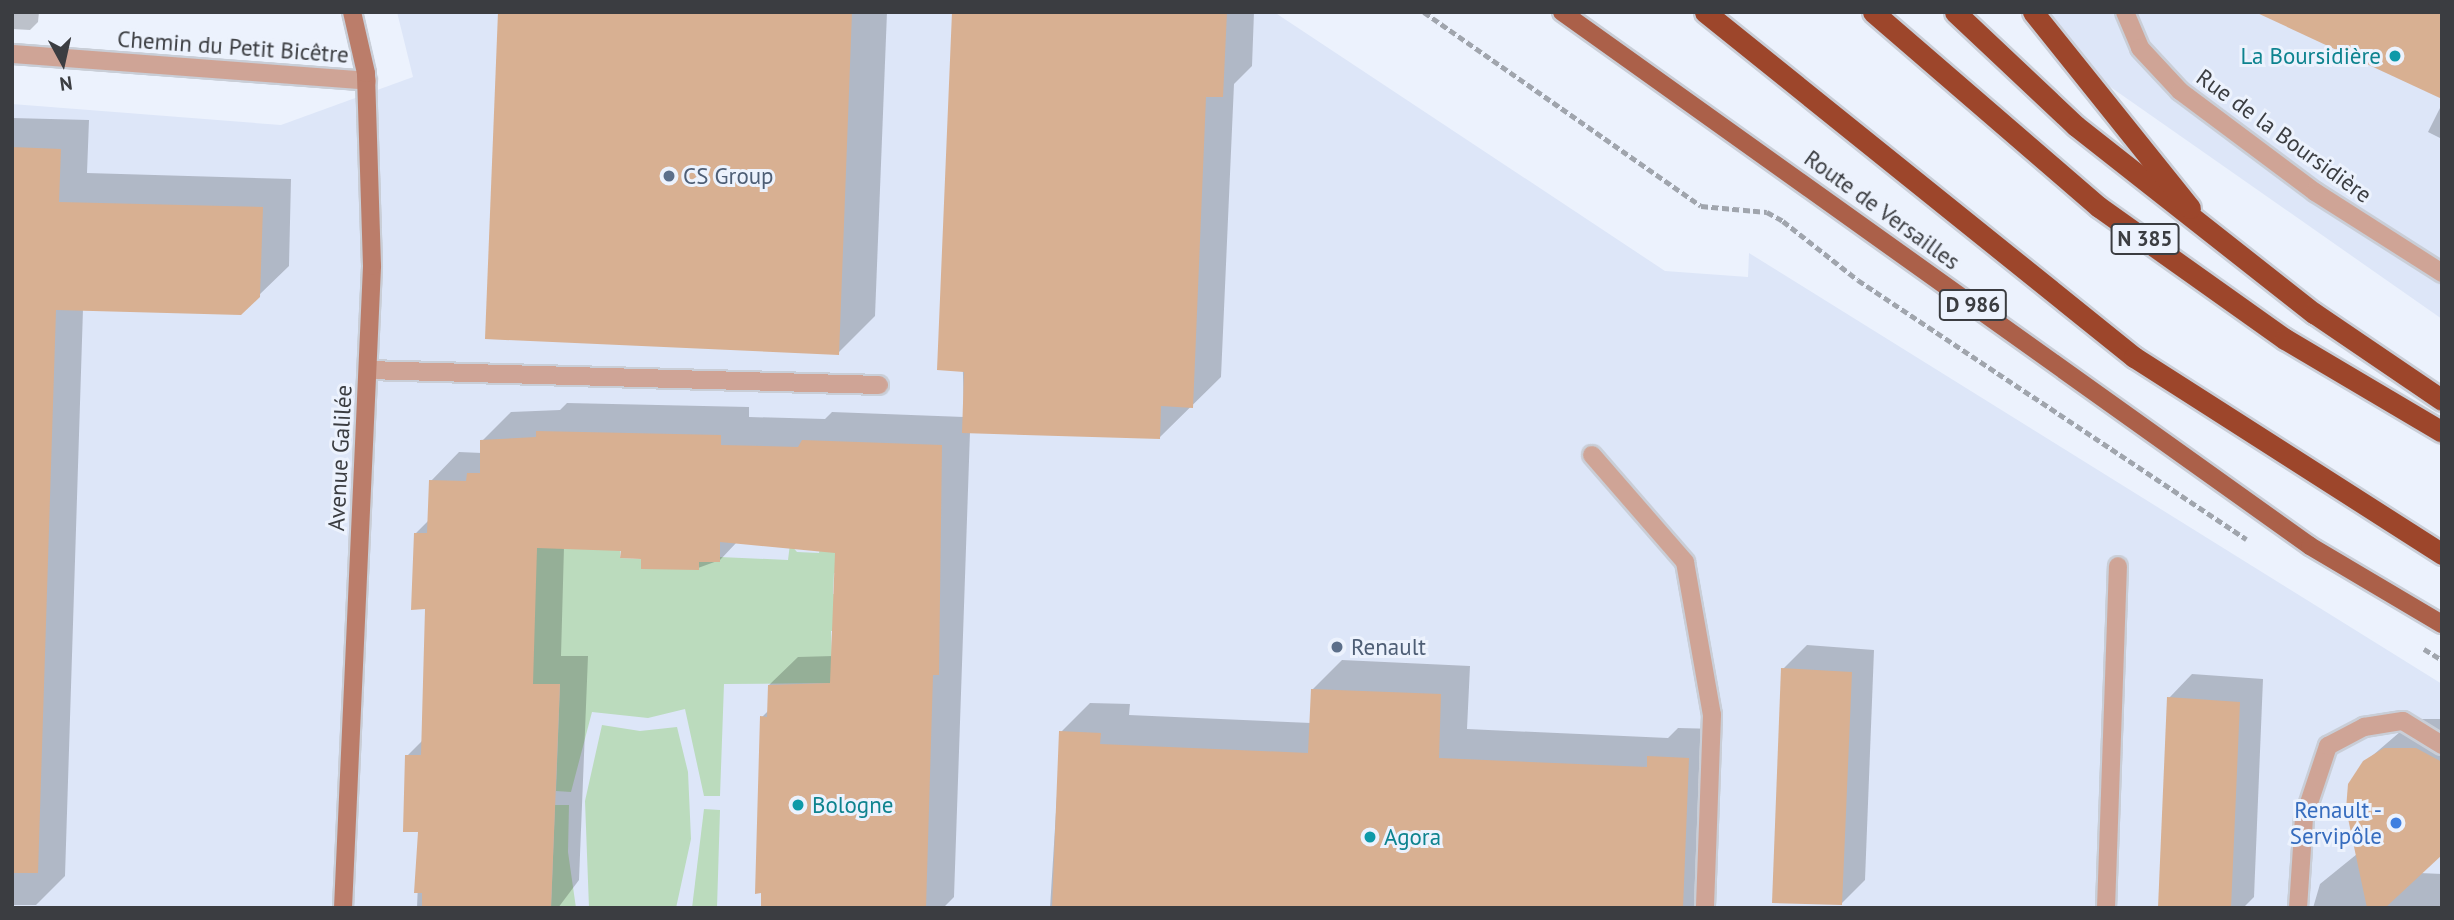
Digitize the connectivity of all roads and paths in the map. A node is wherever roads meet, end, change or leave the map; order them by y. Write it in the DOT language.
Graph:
graph roads {
  1 [pos="352,12"];
  2 [pos="1423,12"];
  3 [pos="1562,12"];
  4 [pos="1705,12"];
  5 [pos="1873,12"];
  6 [pos="1955,12"];
  7 [pos="2033,12"];
  8 [pos="2125,12"];
  9 [pos="12,54"];
  10 [pos="367,81"];
  11 [pos="2196,215"];
  12 [pos="2442,273"];
  13 [pos="368,370"];
  14 [pos="879,386"];
  15 [pos="2442,400"];
  16 [pos="2442,432"];
  17 [pos="1592,456"];
  18 [pos="2256,545"];
  19 [pos="2442,554"];
  20 [pos="2118,566"];
  21 [pos="2442,624"];
  22 [pos="2418,645"];
  23 [pos="2442,660"];
  24 [pos="2442,745"];
  25 [pos="343,908"];
  26 [pos="1704,908"];
  27 [pos="2106,908"];
  28 [pos="2298,908"];
  1 -- 10 [label="main road, Avenue Galilée"];
  2 -- 18 [label="path"];
  3 -- 21 [label="main road, Route de Versailles / D 986"];
  4 -- 19 [label="highway"];
  5 -- 16 [label="highway, N 385"];
  6 -- 11 [label="highway"];
  7 -- 11 [label="highway"];
  8 -- 12 [label="street, Rue de la Boursidière"];
  9 -- 10 [label="street, Chemin du Petit Bicêtre"];
  10 -- 13 [label="main road, Avenue Galilée"];
  11 -- 15 [label="highway"];
  13 -- 14 [label="street"];
  13 -- 25 [label="main road, Avenue Galilée"];
  17 -- 26 [label="street"];
  20 -- 27 [label="street"];
  22 -- 23 [label="path"];
  24 -- 28 [label="street"];
}
